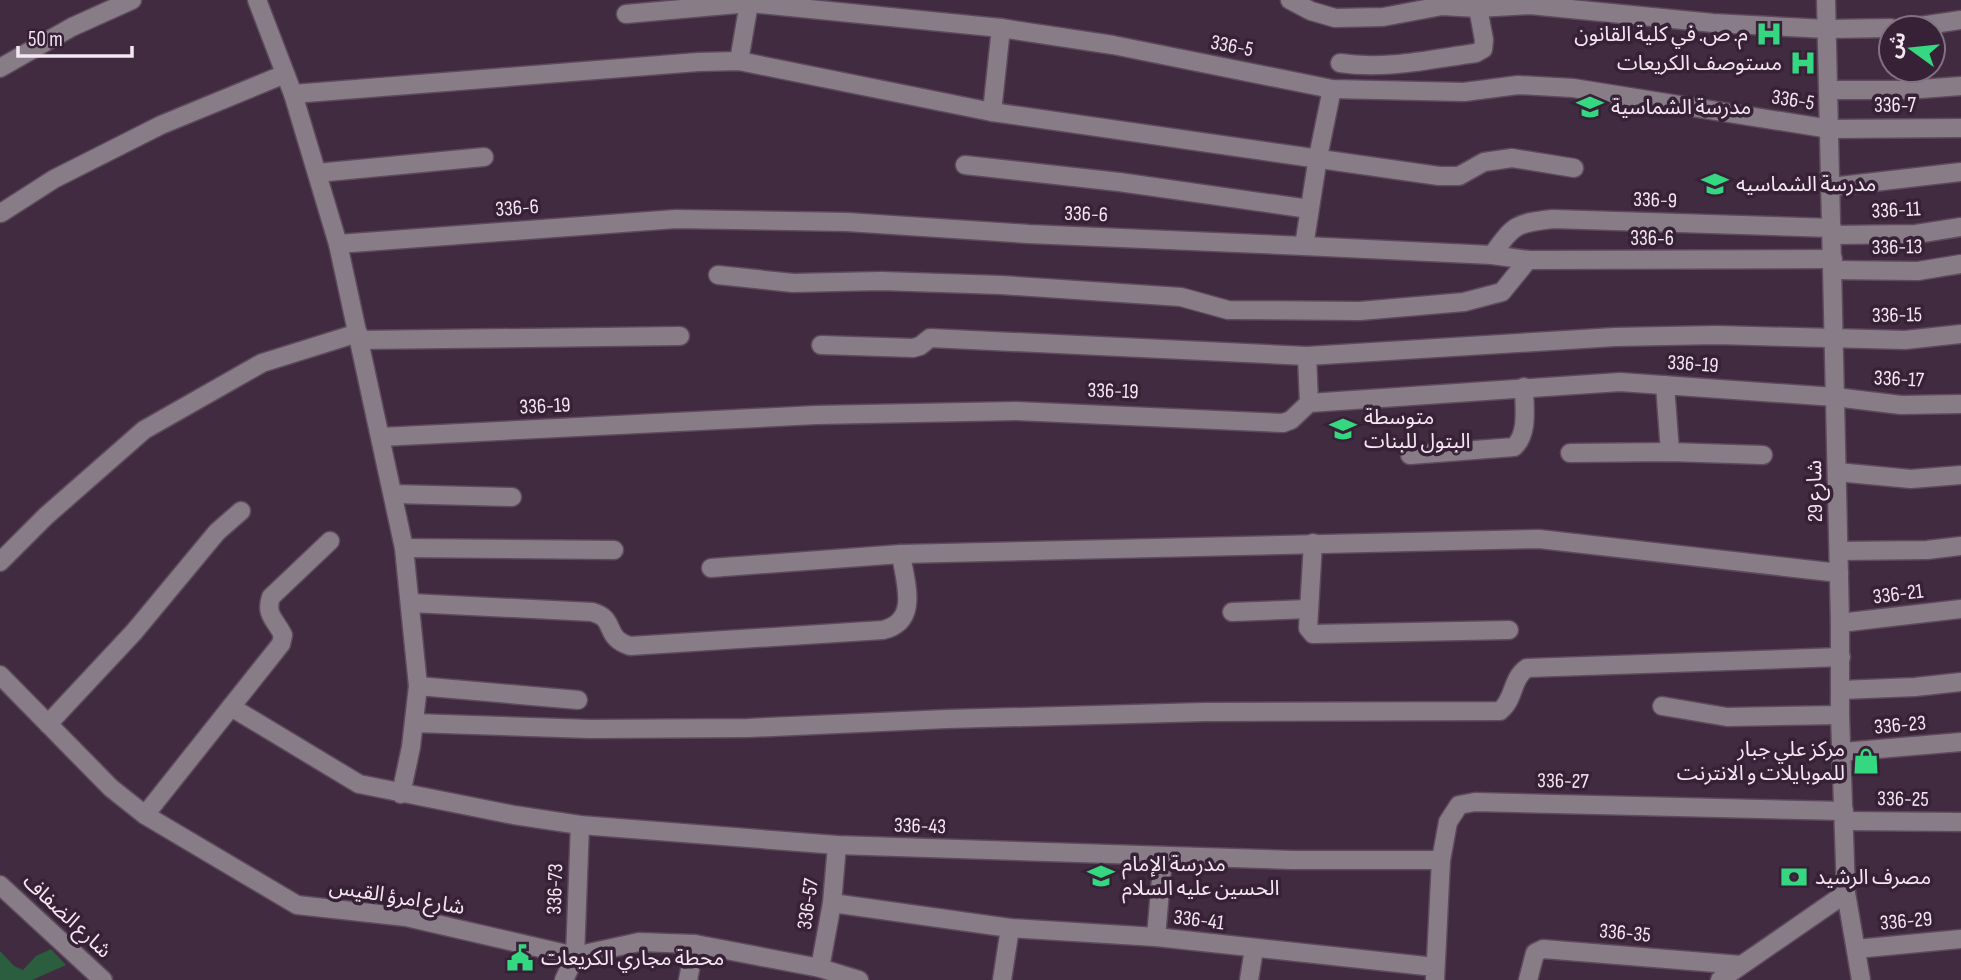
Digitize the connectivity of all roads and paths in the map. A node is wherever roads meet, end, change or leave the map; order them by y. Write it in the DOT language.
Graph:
graph roads {
  1 [pos="132,0"];
  2 [pos="257,0"];
  3 [pos="1290,0"];
  4 [pos="1826,0"];
  5 [pos="749,3"];
  6 [pos="1478,8"];
  7 [pos="626,14"];
  8 [pos="1001,28"];
  9 [pos="1877,28"];
  10 [pos="1826,29"];
  11 [pos="738,61"];
  12 [pos="1340,63"];
  13 [pos="0,68"];
  14 [pos="285,74"];
  15 [pos="1961,86"];
  16 [pos="1332,89"];
  17 [pos="1829,90"];
  18 [pos="293,94"];
  19 [pos="992,112"];
  20 [pos="1961,128"];
  21 [pos="1830,129"];
  22 [pos="484,157"];
  23 [pos="1318,157"];
  24 [pos="965,165"];
  25 [pos="1574,168"];
  26 [pos="1961,172"];
  27 [pos="317,173"];
  28 [pos="1831,187"];
  29 [pos="1309,209"];
  30 [pos="1,213"];
  31 [pos="1961,227"];
  32 [pos="1832,232"];
  33 [pos="338,244"];
  34 [pos="1304,246"];
  35 [pos="1492,255"];
  36 [pos="1528,260"];
  37 [pos="1833,264"];
  38 [pos="1961,264"];
  39 [pos="718,275"];
  40 [pos="1961,334"];
  41 [pos="680,336"];
  42 [pos="359,337"];
  43 [pos="1834,337"];
  44 [pos="821,345"];
  45 [pos="1307,356"];
  46 [pos="1665,385"];
  47 [pos="1524,387"];
  48 [pos="1835,397"];
  49 [pos="1309,403"];
  50 [pos="1961,404"];
  51 [pos="381,437"];
  52 [pos="1670,452"];
  53 [pos="1570,453"];
  54 [pos="1410,456"];
  55 [pos="1763,456"];
  56 [pos="1837,472"];
  57 [pos="1961,475"];
  58 [pos="393,494"];
  59 [pos="512,497"];
  60 [pos="241,512"];
  61 [pos="330,541"];
  62 [pos="1313,543"];
  63 [pos="1961,546"];
  64 [pos="404,548"];
  65 [pos="614,550"];
  66 [pos="1839,551"];
  67 [pos="901,554"];
  68 [pos="0,562"];
  69 [pos="711,568"];
  70 [pos="1839,573"];
  71 [pos="411,603"];
  72 [pos="1309,609"];
  73 [pos="1961,609"];
  74 [pos="1232,612"];
  75 [pos="1840,623"];
  76 [pos="1509,630"];
  77 [pos="1841,657"];
  78 [pos="0,675"];
  79 [pos="1961,682"];
  80 [pos="418,687"];
  81 [pos="1841,690"];
  82 [pos="578,700"];
  83 [pos="1662,706"];
  84 [pos="231,707"];
  85 [pos="1840,715"];
  86 [pos="414,723"];
  87 [pos="48,724"];
  88 [pos="1961,742"];
  89 [pos="1843,752"];
  90 [pos="401,794"];
  91 [pos="145,815"];
  92 [pos="1844,816"];
  93 [pos="1961,822"];
  94 [pos="580,825"];
  95 [pos="838,845"];
  96 [pos="1163,856"];
  97 [pos="1441,860"];
  98 [pos="0,885"];
  99 [pos="1846,893"];
  100 [pos="832,903"];
  101 [pos="1010,928"];
  102 [pos="1156,937"];
  103 [pos="1961,939"];
  104 [pos="695,944"];
  105 [pos="1254,949"];
  106 [pos="1856,949"];
  107 [pos="575,956"];
  108 [pos="820,968"];
  109 [pos="1748,968"];
  110 [pos="1435,974"];
  111 [pos="103,980"];
  112 [pos="564,980"];
  113 [pos="688,980"];
  114 [pos="859,980"];
  115 [pos="1002,980"];
  116 [pos="1249,980"];
  117 [pos="1528,980"];
  118 [pos="1720,980"];
  119 [pos="1861,980"];
  1 -- 13 [label="street"];
  2 -- 14 [label="street"];
  3 -- 6 [label="street"];
  4 -- 10 [label="street, شارع 29"];
  5 -- 7 [label="street, 336-5"];
  5 -- 8 [label="street, 336-5"];
  5 -- 11 [label="street"];
  6 -- 10 [label="street"];
  6 -- 12 [label="street"];
  8 -- 16 [label="street, 336-5"];
  8 -- 19 [label="street"];
  9 -- 10 [label="street"];
  10 -- 17 [label="street, شارع 29"];
  11 -- 18 [label="street"];
  11 -- 19 [label="street"];
  14 -- 18 [label="street"];
  14 -- 30 [label="street"];
  15 -- 17 [label="street"];
  16 -- 21 [label="street, 336-5"];
  16 -- 23 [label="street"];
  17 -- 21 [label="street, شارع 29"];
  18 -- 27 [label="street"];
  19 -- 23 [label="street"];
  20 -- 21 [label="street, 336-7"];
  21 -- 28 [label="street, شارع 29"];
  22 -- 27 [label="street"];
  23 -- 25 [label="street"];
  23 -- 29 [label="street"];
  24 -- 29 [label="street"];
  26 -- 28 [label="street"];
  27 -- 33 [label="street"];
  28 -- 32 [label="street, شارع 29"];
  29 -- 34 [label="street"];
  31 -- 32 [label="street, 336-11"];
  32 -- 35 [label="street, 336-9"];
  32 -- 37 [label="street, شارع 29"];
  33 -- 34 [label="street, 336-6"];
  33 -- 42 [label="street"];
  34 -- 35 [label="street, 336-6"];
  35 -- 36 [label="street, 336-6"];
  36 -- 37 [label="street, 336-6"];
  36 -- 39 [label="street"];
  37 -- 38 [label="street, 336-13"];
  37 -- 43 [label="street, شارع 29"];
  40 -- 43 [label="street, 336-15"];
  41 -- 42 [label="street"];
  42 -- 51 [label="street"];
  42 -- 68 [label="street"];
  43 -- 45 [label="street, 336-15"];
  43 -- 48 [label="street, شارع 29"];
  44 -- 45 [label="street, 336-15"];
  45 -- 49 [label="street"];
  46 -- 47 [label="street, 336-19"];
  46 -- 48 [label="street, 336-19"];
  46 -- 52 [label="street"];
  47 -- 49 [label="street, 336-19"];
  47 -- 54 [label="street"];
  48 -- 50 [label="street, 336-17"];
  48 -- 56 [label="street, شارع 29"];
  49 -- 51 [label="street, 336-19"];
  51 -- 58 [label="street"];
  52 -- 53 [label="street"];
  52 -- 55 [label="street"];
  56 -- 57 [label="street"];
  56 -- 66 [label="street, شارع 29"];
  58 -- 59 [label="street"];
  58 -- 64 [label="street"];
  60 -- 87 [label="street"];
  61 -- 84 [label="street"];
  62 -- 67 [label="street"];
  62 -- 70 [label="street"];
  62 -- 72 [label="street"];
  63 -- 66 [label="street"];
  64 -- 65 [label="street"];
  64 -- 71 [label="street"];
  66 -- 70 [label="street, شارع 29"];
  67 -- 69 [label="street"];
  67 -- 71 [label="street"];
  70 -- 75 [label="street, شارع 29"];
  71 -- 80 [label="street"];
  72 -- 74 [label="street"];
  72 -- 76 [label="street"];
  73 -- 75 [label="street, 336-21"];
  75 -- 77 [label="street, شارع 29"];
  77 -- 81 [label="street, شارع 29"];
  77 -- 86 [label="street"];
  78 -- 87 [label="street, شارع امرؤ القيس"];
  79 -- 81 [label="street"];
  80 -- 82 [label="street"];
  80 -- 86 [label="street"];
  81 -- 85 [label="street, شارع 29"];
  83 -- 85 [label="street"];
  84 -- 90 [label="street, 336-43"];
  84 -- 91 [label="street"];
  85 -- 89 [label="street, شارع 29"];
  86 -- 90 [label="street"];
  87 -- 91 [label="street, شارع امرؤ القيس"];
  88 -- 89 [label="street, 336-23"];
  89 -- 92 [label="street, شارع 29"];
  90 -- 94 [label="street, 336-43"];
  91 -- 107 [label="street, شارع امرؤ القيس"];
  92 -- 93 [label="street, 336-25"];
  92 -- 97 [label="street, 336-27"];
  92 -- 99 [label="street, شارع 29"];
  94 -- 95 [label="street, 336-43"];
  94 -- 107 [label="street, 336-73"];
  95 -- 96 [label="street, 336-43"];
  95 -- 100 [label="street, 336-57"];
  96 -- 97 [label="street, 336-43"];
  96 -- 102 [label="street"];
  97 -- 110 [label="street, 336-27"];
  98 -- 111 [label="street, شارع الضفاف"];
  99 -- 106 [label="street, شارع 29"];
  99 -- 109 [label="street"];
  100 -- 101 [label="street, 336-41"];
  100 -- 108 [label="street, 336-57"];
  101 -- 102 [label="street, 336-41"];
  101 -- 115 [label="street"];
  102 -- 105 [label="street, 336-41"];
  103 -- 106 [label="street, 336-29"];
  104 -- 107 [label="street, شارع امرؤ القيس"];
  104 -- 108 [label="street, شارع امرؤ القيس"];
  104 -- 113 [label="street"];
  105 -- 110 [label="street, 336-41"];
  105 -- 116 [label="street"];
  106 -- 119 [label="street, شارع 29"];
  107 -- 112 [label="street"];
  108 -- 114 [label="street, شارع امرؤ القيس"];
  109 -- 117 [label="street, 336-35"];
  109 -- 118 [label="street"];
}
